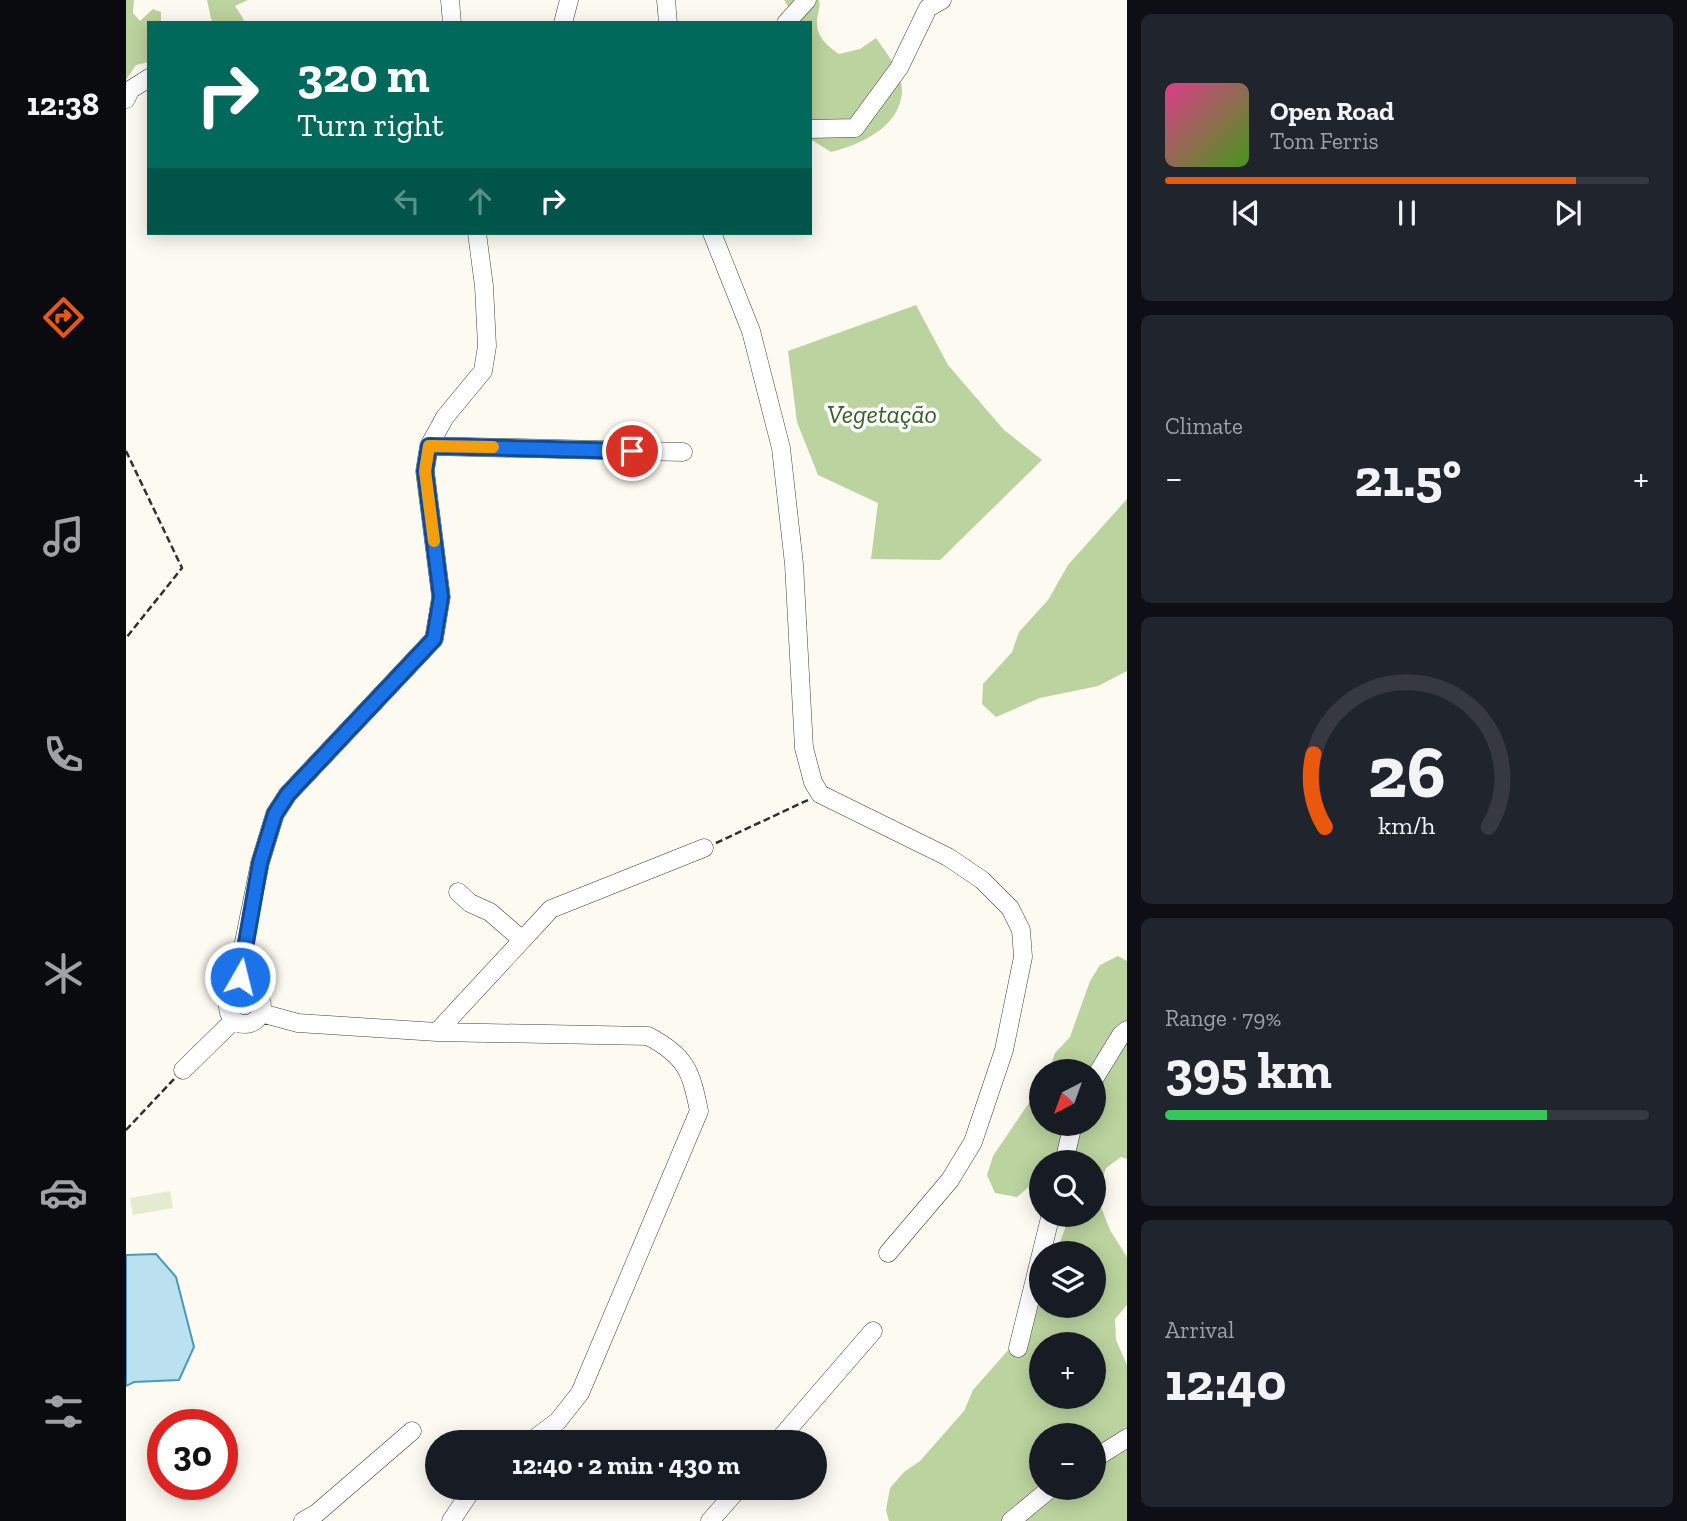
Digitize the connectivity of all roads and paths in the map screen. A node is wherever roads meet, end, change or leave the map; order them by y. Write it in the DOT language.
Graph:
graph roads {
  1 [pos="450,0"];
  2 [pos="569,0"];
  3 [pos="666,0"];
  4 [pos="807,0"];
  5 [pos="942,0"];
  6 [pos="452,21"];
  7 [pos="564,21"];
  8 [pos="668,21"];
  9 [pos="788,21"];
  10 [pos="147,79"];
  11 [pos="126,99"];
  12 [pos="812,129"];
  13 [pos="477,235"];
  14 [pos="713,235"];
  15 [pos="429,446"];
  16 [pos="126,451"];
  17 [pos="683,452"];
  18 [pos="126,638"];
  19 [pos="820,794"];
  20 [pos="704,848"];
  21 [pos="458,892"];
  22 [pos="521,939"];
  23 [pos="239,991"];
  24 [pos="261,1013"];
  25 [pos="234,1020"];
  26 [pos="1127,1030"];
  27 [pos="437,1032"];
  28 [pos="1106,1059"];
  29 [pos="183,1070"];
  30 [pos="126,1130"];
  31 [pos="1048,1227"];
  32 [pos="888,1254"];
  33 [pos="873,1331"];
  34 [pos="1017,1348"];
  35 [pos="545,1430"];
  36 [pos="788,1430"];
  37 [pos="412,1431"];
  38 [pos="1127,1438"];
  39 [pos="1106,1451"];
  40 [pos="465,1500"];
  41 [pos="728,1500"];
  42 [pos="1036,1500"];
  43 [pos="303,1521"];
  44 [pos="451,1521"];
  45 [pos="710,1521"];
  46 [pos="1011,1521"];
  1 -- 6 [label="street"];
  2 -- 7 [label="street"];
  3 -- 8 [label="street"];
  4 -- 9 [label="street"];
  5 -- 12 [label="street"];
  10 -- 11 [label="street"];
  13 -- 15 [label="street"];
  14 -- 19 [label="street"];
  15 -- 17 [label="street"];
  15 -- 23 [label="street"];
  16 -- 18 [label="path"];
  19 -- 20 [label="path"];
  19 -- 32 [label="street"];
  20 -- 22 [label="street"];
  21 -- 22 [label="street"];
  22 -- 27 [label="street"];
  23 -- 24 [label="street"];
  23 -- 25 [label="street"];
  24 -- 25 [label="street"];
  24 -- 27 [label="street"];
  25 -- 29 [label="street"];
  26 -- 28 [label="street"];
  27 -- 35 [label="street"];
  29 -- 30 [label="path"];
  31 -- 34 [label="street"];
  33 -- 36 [label="street"];
  37 -- 43 [label="street"];
  38 -- 39 [label="street"];
  40 -- 44 [label="street"];
  41 -- 45 [label="street"];
  42 -- 46 [label="street"];
}
